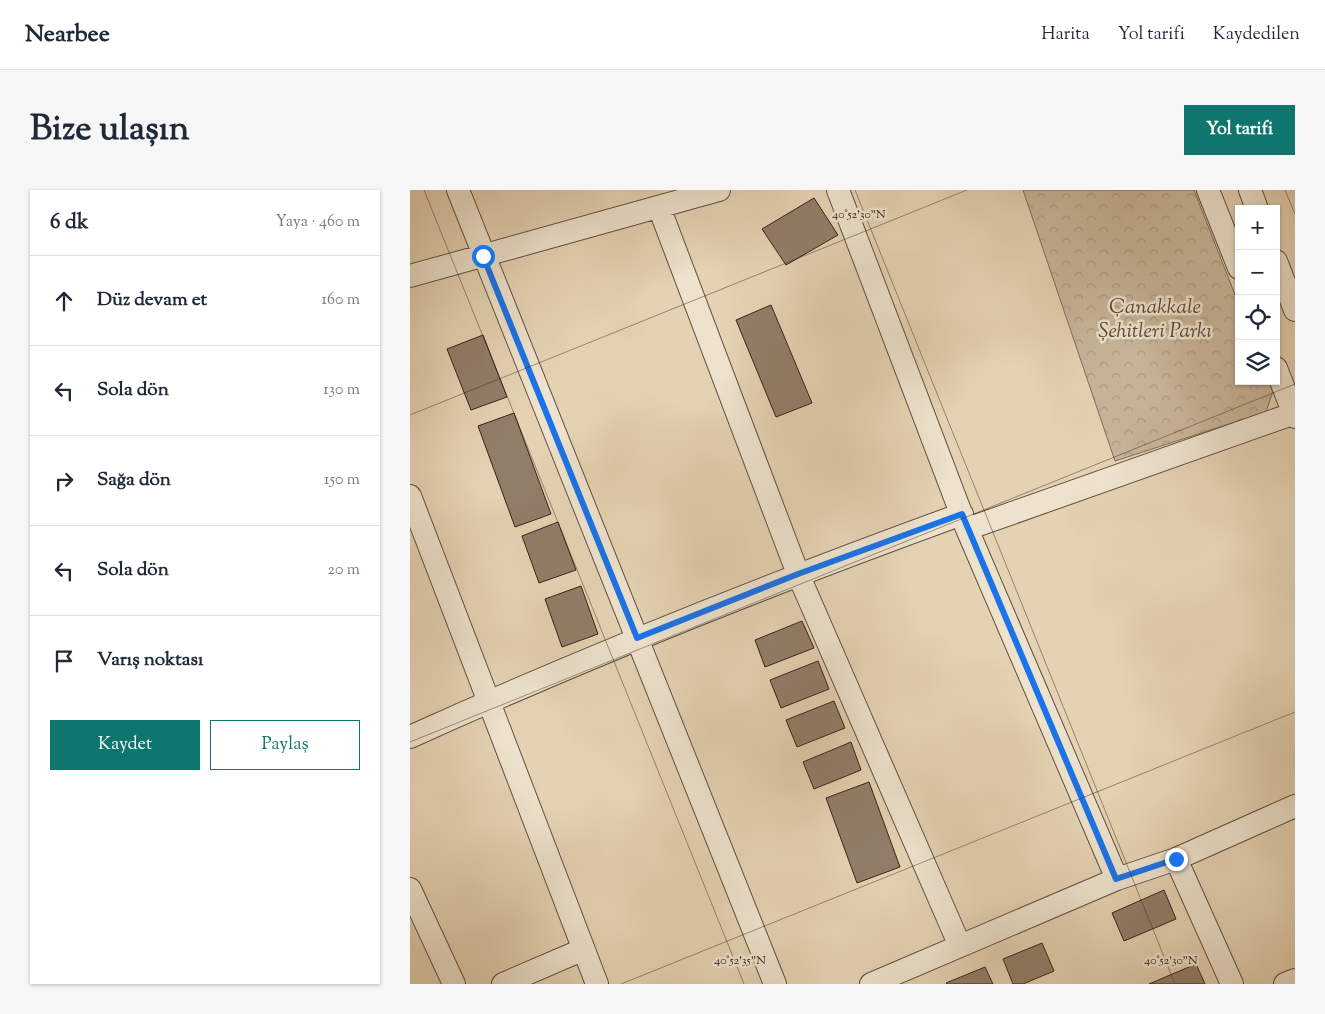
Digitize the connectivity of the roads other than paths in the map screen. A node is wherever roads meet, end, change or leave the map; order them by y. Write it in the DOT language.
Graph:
graph roads {
  1 [pos="458,190"];
  2 [pos="719,190"];
  3 [pos="838,190"];
  4 [pos="1208,190"];
  5 [pos="1250,190"];
  6 [pos="1256,205"];
  7 [pos="659,207"];
  8 [pos="483,256"];
  9 [pos="1235,258"];
  10 [pos="1280,271"];
  11 [pos="410,276"];
  12 [pos="1295,310"];
  13 [pos="1280,378"];
  14 [pos="1294,414"];
  15 [pos="410,496"];
  16 [pos="965,522"];
  17 [pos="798,574"];
  18 [pos="637,638"];
  19 [pos="489,701"];
  20 [pos="410,737"];
  21 [pos="1295,806"];
  22 [pos="1176,859"];
  23 [pos="1116,879"];
  24 [pos="410,889"];
  25 [pos="960,946"];
  26 [pos="582,950"];
  27 [pos="1295,980"];
  28 [pos="454,984"];
  29 [pos="503,984"];
  30 [pos="597,984"];
  31 [pos="775,984"];
  32 [pos="871,984"];
  33 [pos="1232,984"];
  34 [pos="1285,984"];
  1 -- 8 [label="street"];
  2 -- 7 [label="street"];
  3 -- 16 [label="street"];
  4 -- 9 [label="street"];
  5 -- 6 [label="street"];
  7 -- 8 [label="street"];
  7 -- 17 [label="street"];
  8 -- 11 [label="street"];
  8 -- 18 [label="street"];
  10 -- 12 [label="street"];
  13 -- 14 [label="street"];
  14 -- 16 [label="street"];
  15 -- 19 [label="street"];
  16 -- 17 [label="street"];
  16 -- 23 [label="street"];
  17 -- 18 [label="street"];
  17 -- 25 [label="street"];
  18 -- 19 [label="street"];
  18 -- 31 [label="street"];
  19 -- 20 [label="street"];
  19 -- 26 [label="street"];
  21 -- 22 [label="street"];
  22 -- 23 [label="street"];
  22 -- 33 [label="street"];
  23 -- 25 [label="street"];
  24 -- 28 [label="street"];
  25 -- 32 [label="street"];
  26 -- 29 [label="street"];
  26 -- 30 [label="street"];
  27 -- 34 [label="street"];
}
